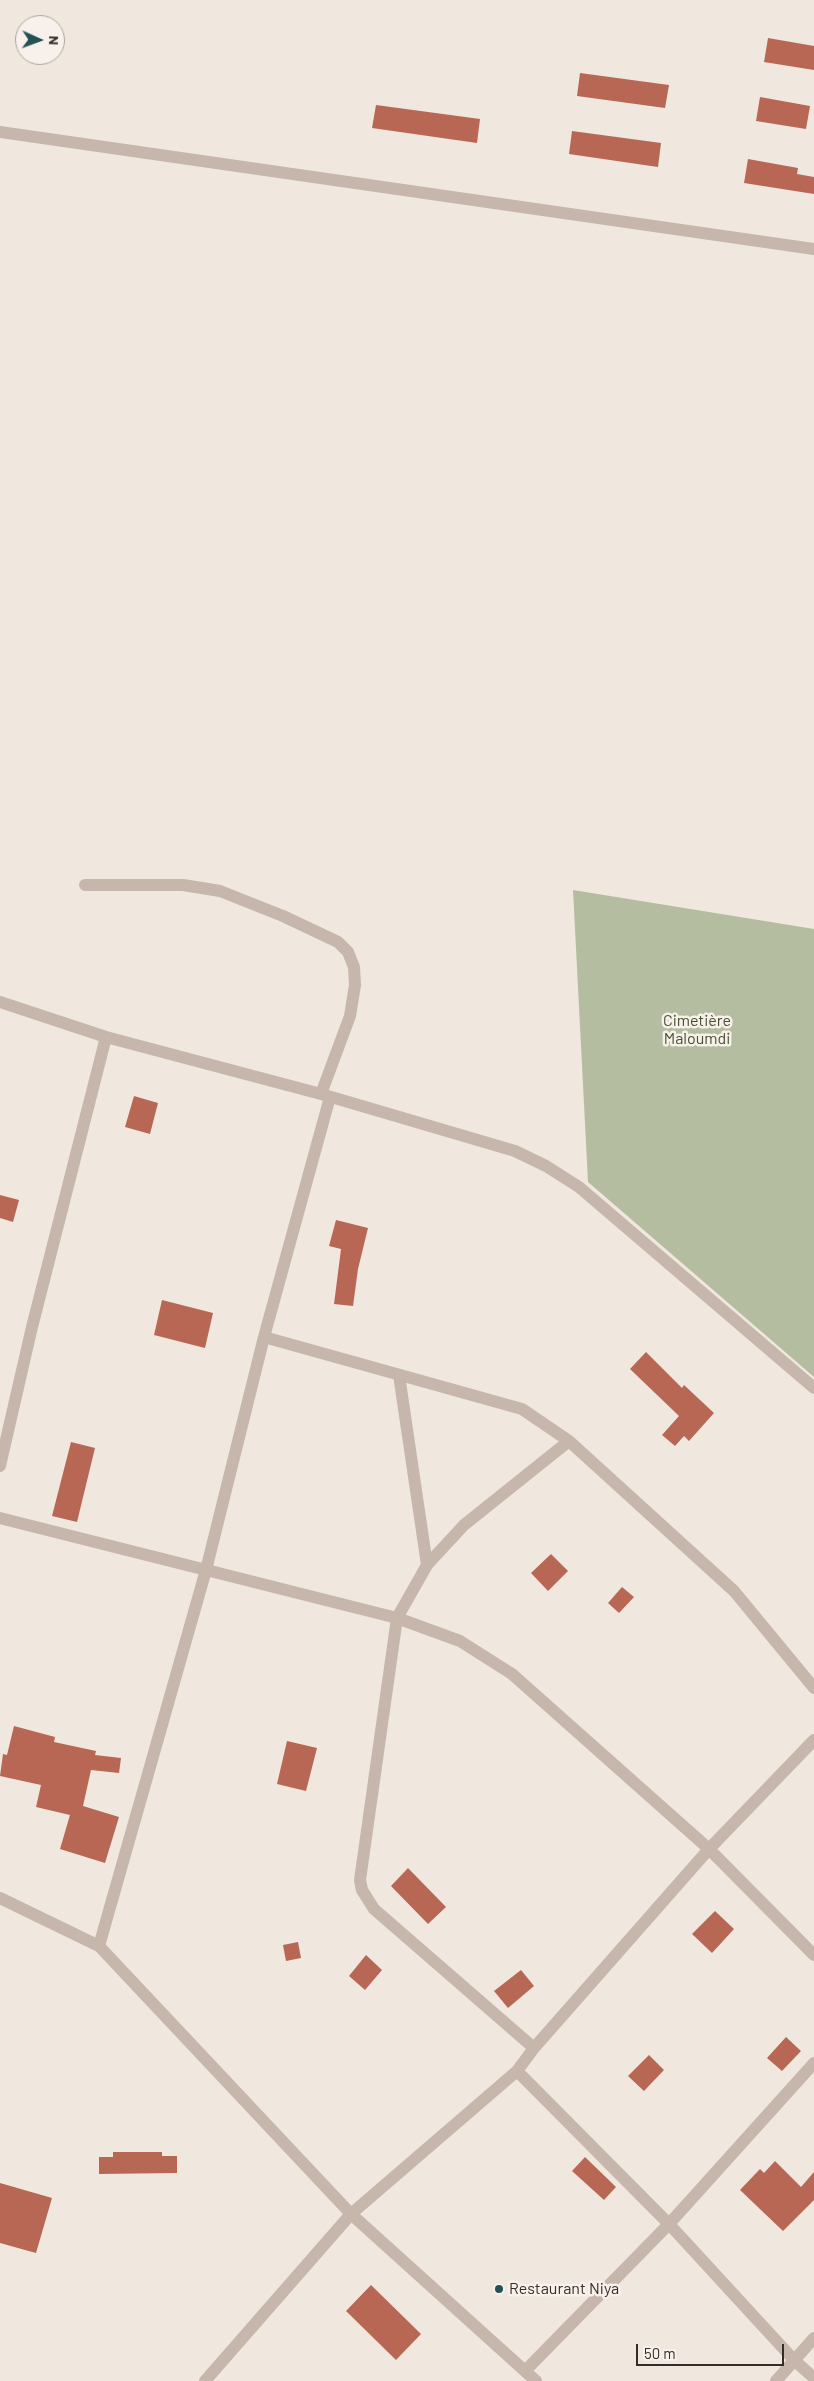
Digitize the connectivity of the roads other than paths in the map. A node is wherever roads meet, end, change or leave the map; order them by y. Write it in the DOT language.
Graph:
graph roads {
  1 [pos="0,132"];
  2 [pos="814,248"];
  3 [pos="85,885"];
  4 [pos="0,1002"];
  5 [pos="106,1036"];
  6 [pos="326,1095"];
  7 [pos="264,1338"];
  8 [pos="399,1375"];
  9 [pos="814,1388"];
  10 [pos="569,1440"];
  11 [pos="0,1466"];
  12 [pos="0,1518"];
  13 [pos="427,1565"];
  14 [pos="206,1570"];
  15 [pos="397,1618"];
  16 [pos="814,1688"];
  17 [pos="814,1740"];
  18 [pos="709,1849"];
  19 [pos="0,1898"];
  20 [pos="99,1946"];
  21 [pos="814,1955"];
  22 [pos="534,2048"];
  23 [pos="814,2063"];
  24 [pos="517,2071"];
  25 [pos="351,2214"];
  26 [pos="669,2224"];
  27 [pos="814,2338"];
  28 [pos="794,2360"];
  29 [pos="525,2371"];
  30 [pos="814,2378"];
  31 [pos="205,2381"];
  32 [pos="536,2381"];
  33 [pos="776,2381"];
  1 -- 2 [label="street"];
  3 -- 6 [label="street"];
  4 -- 5 [label="street"];
  5 -- 6 [label="street"];
  5 -- 11 [label="street"];
  6 -- 7 [label="street"];
  6 -- 9 [label="street"];
  7 -- 8 [label="street"];
  7 -- 14 [label="street"];
  8 -- 10 [label="street"];
  8 -- 13 [label="street"];
  10 -- 13 [label="street"];
  10 -- 16 [label="street"];
  12 -- 14 [label="street"];
  13 -- 15 [label="street"];
  14 -- 15 [label="street"];
  14 -- 20 [label="street"];
  15 -- 18 [label="street"];
  15 -- 22 [label="street"];
  17 -- 18 [label="street"];
  18 -- 21 [label="street"];
  18 -- 22 [label="street"];
  19 -- 20 [label="street"];
  20 -- 25 [label="street"];
  22 -- 24 [label="street"];
  23 -- 26 [label="street"];
  24 -- 25 [label="street"];
  24 -- 26 [label="street"];
  25 -- 29 [label="street"];
  25 -- 31 [label="street"];
  26 -- 28 [label="street"];
  26 -- 29 [label="street"];
  27 -- 28 [label="street"];
  28 -- 30 [label="street"];
  28 -- 33 [label="street"];
  29 -- 32 [label="street"];
}
